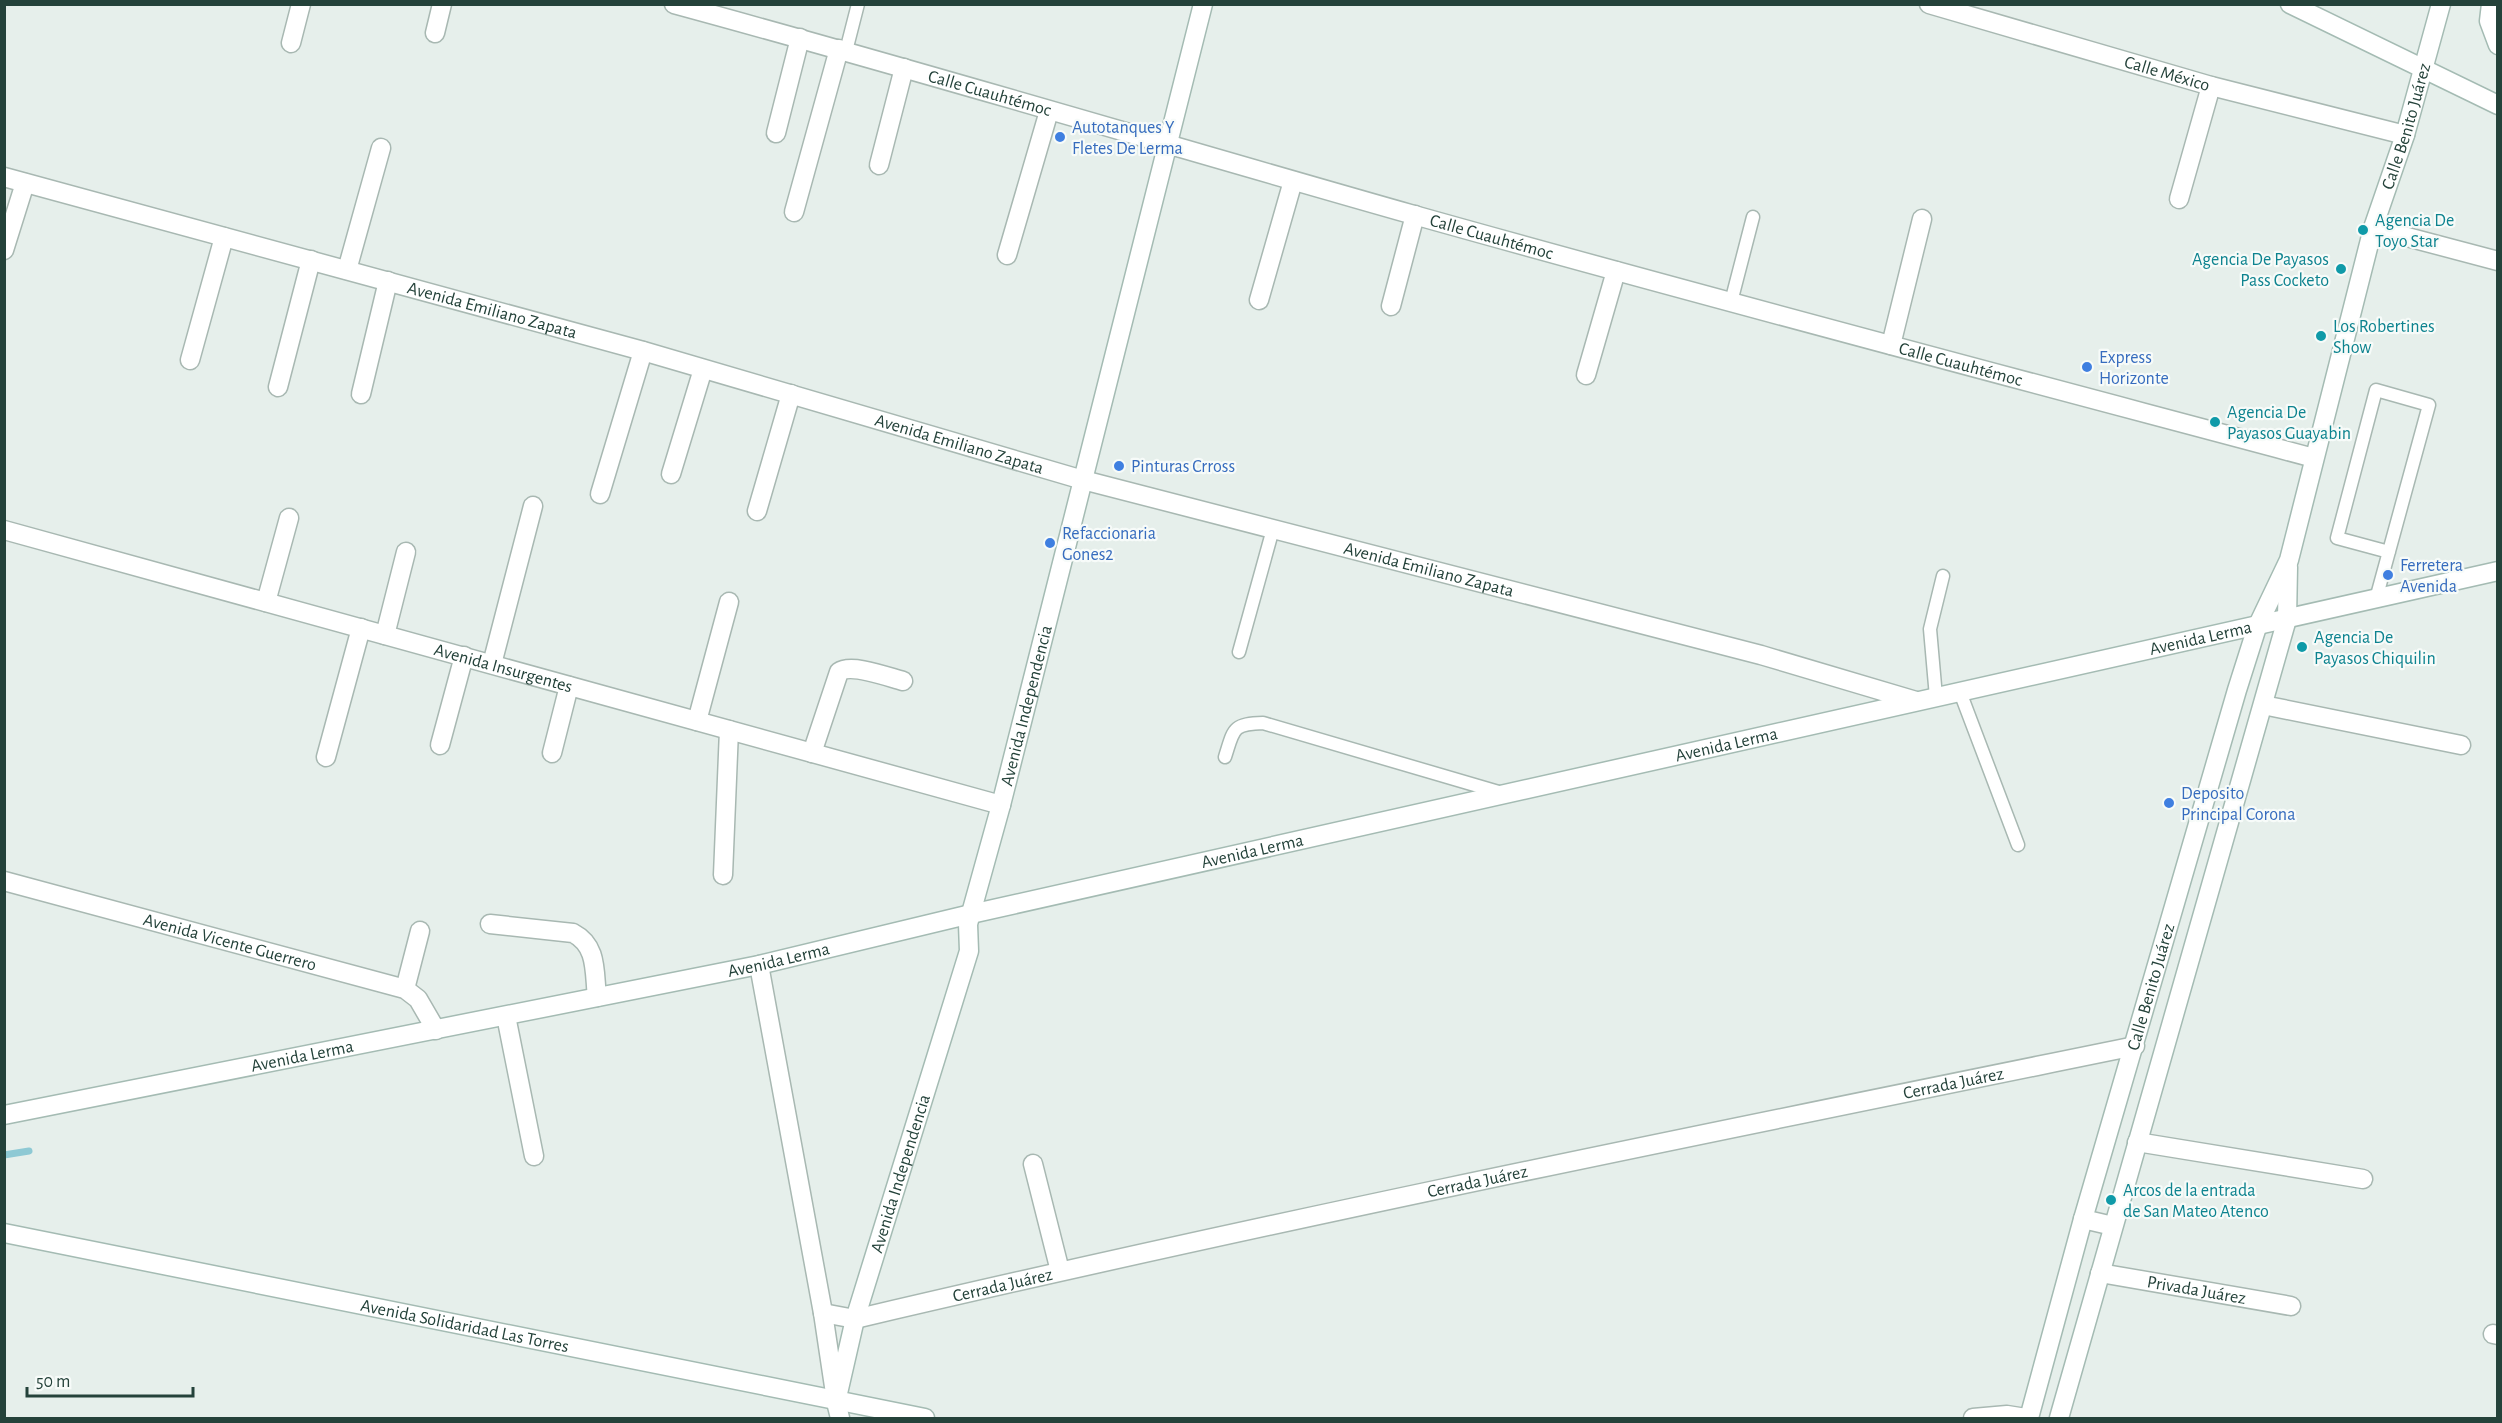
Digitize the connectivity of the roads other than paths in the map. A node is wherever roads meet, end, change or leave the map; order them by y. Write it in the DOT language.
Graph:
graph roads {
  1 [pos="301,4"];
  2 [pos="442,4"];
  3 [pos="674,4"];
  4 [pos="858,4"];
  5 [pos="1203,4"];
  6 [pos="1929,4"];
  7 [pos="2290,4"];
  8 [pos="2441,4"];
  9 [pos="2491,4"];
  10 [pos="435,33"];
  11 [pos="800,38"];
  12 [pos="291,43"];
  13 [pos="2498,45"];
  14 [pos="843,50"];
  15 [pos="904,68"];
  16 [pos="2424,69"];
  17 [pos="2211,86"];
  18 [pos="2498,105"];
  19 [pos="1049,111"];
  20 [pos="776,133"];
  21 [pos="2405,135"];
  22 [pos="1167,146"];
  23 [pos="381,148"];
  24 [pos="879,165"];
  25 [pos="4,177"];
  26 [pos="1293,181"];
  27 [pos="25,183"];
  28 [pos="2179,199"];
  29 [pos="794,212"];
  30 [pos="1415,215"];
  31 [pos="1753,217"];
  32 [pos="1922,219"];
  33 [pos="2373,228"];
  34 [pos="224,237"];
  35 [pos="4,250"];
  36 [pos="1007,255"];
  37 [pos="311,260"];
  38 [pos="2498,261"];
  39 [pos="347,270"];
  40 [pos="1616,271"];
  41 [pos="388,281"];
  42 [pos="1260,300"];
  43 [pos="1731,302"];
  44 [pos="1391,306"];
  45 [pos="1890,345"];
  46 [pos="643,351"];
  47 [pos="190,360"];
  48 [pos="703,369"];
  49 [pos="1586,375"];
  50 [pos="278,387"];
  51 [pos="361,394"];
  52 [pos="791,394"];
  53 [pos="2314,458"];
  54 [pos="671,474"];
  55 [pos="1083,480"];
  56 [pos="600,494"];
  57 [pos="533,506"];
  58 [pos="757,511"];
  59 [pos="289,518"];
  60 [pos="1272,529"];
  61 [pos="4,530"];
  62 [pos="406,552"];
  63 [pos="2389,552"];
  64 [pos="2289,560"];
  65 [pos="2498,571"];
  66 [pos="1943,576"];
  67 [pos="2376,599"];
  68 [pos="266,602"];
  69 [pos="729,602"];
  70 [pos="2287,619"];
  71 [pos="2257,627"];
  72 [pos="361,628"];
  73 [pos="385,635"];
  74 [pos="1239,652"];
  75 [pos="464,657"];
  76 [pos="492,664"];
  77 [pos="903,681"];
  78 [pos="569,686"];
  79 [pos="1960,692"];
  80 [pos="1936,697"];
  81 [pos="1916,701"];
  82 [pos="2263,705"];
  83 [pos="697,721"];
  84 [pos="729,730"];
  85 [pos="440,745"];
  86 [pos="2461,745"];
  87 [pos="552,753"];
  88 [pos="812,753"];
  89 [pos="326,757"];
  90 [pos="1225,757"];
  91 [pos="1505,794"];
  92 [pos="1001,805"];
  93 [pos="2018,845"];
  94 [pos="723,875"];
  95 [pos="4,881"];
  96 [pos="970,919"];
  97 [pos="490,924"];
  98 [pos="420,931"];
  99 [pos="762,977"];
  100 [pos="405,989"];
  101 [pos="597,997"];
  102 [pos="506,1016"];
  103 [pos="436,1030"];
  104 [pos="2135,1046"];
  105 [pos="4,1115"];
  106 [pos="2137,1142"];
  107 [pos="534,1156"];
  108 [pos="1033,1164"];
  109 [pos="2362,1179"];
  110 [pos="2083,1219"];
  111 [pos="2113,1226"];
  112 [pos="4,1233"];
  113 [pos="1060,1270"];
  114 [pos="2100,1273"];
  115 [pos="2291,1306"];
  116 [pos="823,1313"];
  117 [pos="855,1319"];
  118 [pos="838,1410"];
  119 [pos="925,1419"];
  120 [pos="1973,1419"];
  121 [pos="2028,1419"];
  122 [pos="2059,1419"];
  1 -- 12 [label="street"];
  2 -- 10 [label="street"];
  3 -- 11 [label="street, Calle Cuauhtémoc"];
  4 -- 14 [label="lane"];
  5 -- 22 [label="street, Avenida Independencia"];
  6 -- 17 [label="street, Calle México"];
  7 -- 16 [label="street"];
  8 -- 16 [label="street, Calle Benito Juárez"];
  9 -- 13 [label="street"];
  11 -- 14 [label="street, Calle Cuauhtémoc"];
  11 -- 20 [label="street"];
  14 -- 15 [label="street, Calle Cuauhtémoc"];
  14 -- 29 [label="street"];
  15 -- 19 [label="street, Calle Cuauhtémoc"];
  15 -- 24 [label="street"];
  16 -- 18 [label="street"];
  16 -- 21 [label="street, Calle Benito Juárez"];
  17 -- 21 [label="street, Calle México"];
  17 -- 28 [label="street"];
  19 -- 22 [label="street, Calle Cuauhtémoc"];
  19 -- 36 [label="street"];
  21 -- 33 [label="street, Calle Benito Juárez"];
  22 -- 26 [label="street, Calle Cuauhtémoc"];
  22 -- 55 [label="street, Avenida Independencia"];
  23 -- 39 [label="street"];
  25 -- 27 [label="street, Avenida Emiliano Zapata"];
  26 -- 30 [label="street, Calle Cuauhtémoc"];
  26 -- 42 [label="street"];
  27 -- 34 [label="street, Avenida Emiliano Zapata"];
  27 -- 35 [label="street"];
  30 -- 40 [label="street, Calle Cuauhtémoc"];
  30 -- 44 [label="street"];
  31 -- 43 [label="lane"];
  32 -- 45 [label="street"];
  33 -- 38 [label="street"];
  33 -- 53 [label="street, Calle Benito Juárez"];
  34 -- 37 [label="street, Avenida Emiliano Zapata"];
  34 -- 47 [label="street"];
  37 -- 39 [label="street, Avenida Emiliano Zapata"];
  37 -- 50 [label="street"];
  39 -- 41 [label="street, Avenida Emiliano Zapata"];
  40 -- 43 [label="street, Calle Cuauhtémoc"];
  40 -- 49 [label="street"];
  41 -- 46 [label="street, Avenida Emiliano Zapata"];
  41 -- 51 [label="street"];
  43 -- 45 [label="street, Calle Cuauhtémoc"];
  45 -- 53 [label="street, Calle Cuauhtémoc"];
  46 -- 48 [label="street, Avenida Emiliano Zapata"];
  46 -- 56 [label="street"];
  48 -- 52 [label="street, Avenida Emiliano Zapata"];
  48 -- 54 [label="street"];
  52 -- 55 [label="street, Avenida Emiliano Zapata"];
  52 -- 58 [label="street"];
  53 -- 64 [label="street, Calle Benito Juárez"];
  55 -- 60 [label="street, Avenida Emiliano Zapata"];
  55 -- 92 [label="street, Avenida Independencia"];
  57 -- 76 [label="street"];
  59 -- 68 [label="street"];
  60 -- 74 [label="lane"];
  60 -- 81 [label="street, Avenida Emiliano Zapata"];
  61 -- 68 [label="street, Avenida Insurgentes"];
  62 -- 73 [label="street"];
  63 -- 63 [label="lane"];
  63 -- 67 [label="lane"];
  64 -- 70 [label="street, Calle Benito Juárez"];
  64 -- 71 [label="street, Calle Benito Juárez"];
  65 -- 67 [label="street, Avenida Lerma"];
  66 -- 80 [label="lane"];
  67 -- 70 [label="street, Avenida Lerma"];
  68 -- 72 [label="street, Avenida Insurgentes"];
  69 -- 83 [label="street"];
  70 -- 71 [label="street, Avenida Lerma"];
  70 -- 82 [label="street, Calle Benito Juárez"];
  71 -- 79 [label="street, Avenida Lerma"];
  71 -- 104 [label="street, Calle Benito Juárez"];
  72 -- 73 [label="street, Avenida Insurgentes"];
  72 -- 89 [label="street"];
  73 -- 75 [label="street, Avenida Insurgentes"];
  75 -- 76 [label="street, Avenida Insurgentes"];
  75 -- 85 [label="street"];
  76 -- 78 [label="street, Avenida Insurgentes"];
  77 -- 88 [label="street"];
  78 -- 83 [label="street, Avenida Insurgentes"];
  78 -- 87 [label="street"];
  79 -- 80 [label="street, Avenida Lerma"];
  79 -- 93 [label="lane"];
  80 -- 81 [label="street, Avenida Lerma"];
  81 -- 91 [label="street, Avenida Lerma"];
  82 -- 86 [label="street"];
  82 -- 106 [label="street, Calle Benito Juárez"];
  83 -- 84 [label="street, Avenida Insurgentes"];
  84 -- 88 [label="street, Avenida Insurgentes"];
  84 -- 94 [label="street"];
  88 -- 92 [label="street, Avenida Insurgentes"];
  90 -- 91 [label="lane"];
  91 -- 96 [label="street, Avenida Lerma"];
  92 -- 96 [label="street, Avenida Independencia"];
  95 -- 100 [label="street, Avenida Vicente Guerrero"];
  96 -- 99 [label="street, Avenida Lerma"];
  96 -- 117 [label="street, Avenida Independencia"];
  97 -- 101 [label="street"];
  98 -- 100 [label="street"];
  99 -- 101 [label="street, Avenida Lerma"];
  99 -- 116 [label="street"];
  100 -- 103 [label="street"];
  101 -- 102 [label="street, Avenida Lerma"];
  102 -- 103 [label="street, Avenida Lerma"];
  102 -- 107 [label="street"];
  103 -- 105 [label="street, Avenida Lerma"];
  104 -- 110 [label="street, Calle Benito Juárez"];
  104 -- 113 [label="street, Cerrada Juárez"];
  106 -- 109 [label="street"];
  106 -- 111 [label="street, Calle Benito Juárez"];
  108 -- 113 [label="street"];
  110 -- 111 [label="street"];
  110 -- 121 [label="street, Calle Benito Juárez"];
  111 -- 114 [label="street, Calle Benito Juárez"];
  112 -- 118 [label="street, Avenida Solidaridad Las Torres"];
  113 -- 117 [label="street, Cerrada Juárez"];
  114 -- 115 [label="street, Privada Juárez"];
  114 -- 122 [label="street, Calle Benito Juárez"];
  116 -- 117 [label="street, Cerrada Juárez"];
  116 -- 118 [label="street"];
  117 -- 118 [label="street, Avenida Independencia"];
  118 -- 119 [label="street, Avenida Solidaridad Las Torres"];
  120 -- 121 [label="street"];
}
